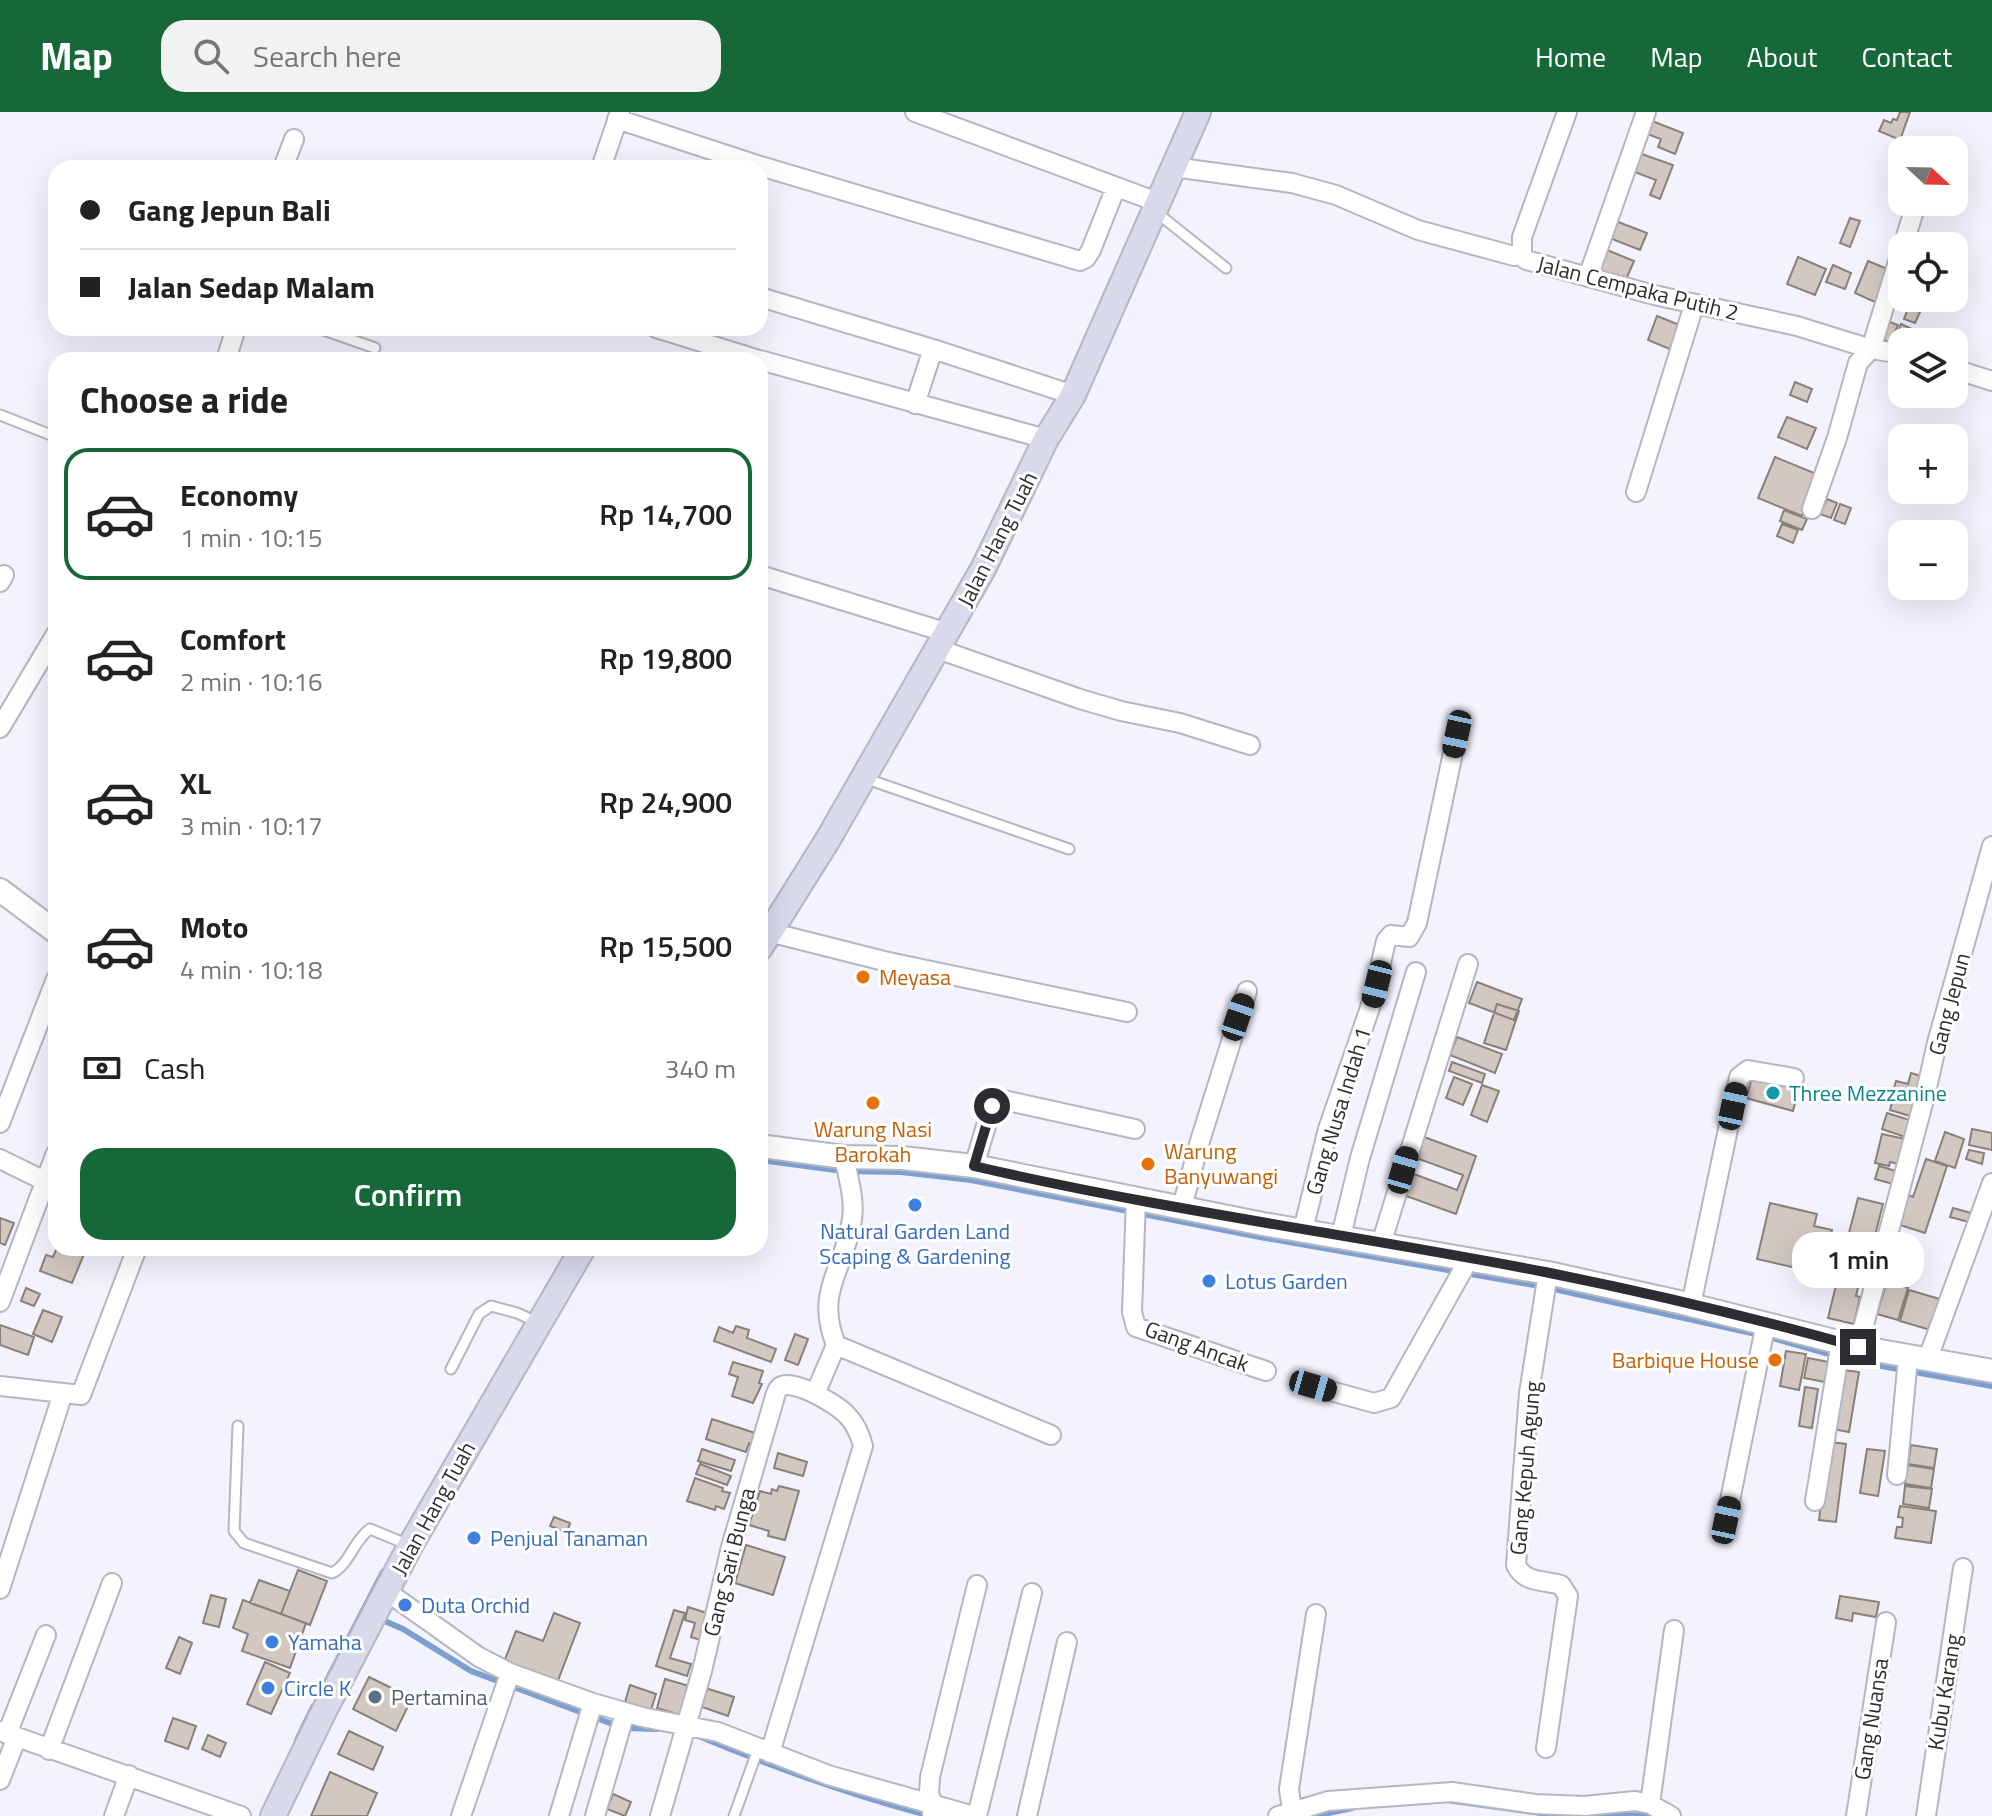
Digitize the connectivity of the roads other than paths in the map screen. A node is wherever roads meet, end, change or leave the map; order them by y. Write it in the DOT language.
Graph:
graph roads {
  1 [pos="915,112"];
  2 [pos="1567,112"];
  3 [pos="1646,112"];
  4 [pos="1194,114"];
  5 [pos="619,115"];
  6 [pos="294,139"];
  7 [pos="286,160"];
  8 [pos="604,160"];
  9 [pos="741,160"];
  10 [pos="1173,167"];
  11 [pos="768,169"];
  12 [pos="1116,187"];
  13 [pos="1155,206"];
  14 [pos="1522,255"];
  15 [pos="1226,268"];
  16 [pos="1588,277"];
  17 [pos="1888,294"];
  18 [pos="768,299"];
  19 [pos="1694,305"];
  20 [pos="341,336"];
  21 [pos="682,336"];
  22 [pos="375,348"];
  23 [pos="933,349"];
  24 [pos="1871,349"];
  25 [pos="733,352"];
  26 [pos="1888,352"];
  27 [pos="768,363"];
  28 [pos="1968,373"];
  29 [pos="1992,381"];
  30 [pos="1073,395"];
  31 [pos="915,404"];
  32 [pos="0,415"];
  33 [pos="48,434"];
  34 [pos="1046,439"];
  35 [pos="1636,492"];
  36 [pos="1812,509"];
  37 [pos="768,578"];
  38 [pos="943,641"];
  39 [pos="48,647"];
  40 [pos="0,728"];
  41 [pos="1457,734"];
  42 [pos="1250,745"];
  43 [pos="864,778"];
  44 [pos="1992,846"];
  45 [pos="1069,849"];
  46 [pos="0,890"];
  47 [pos="1983,912"];
  48 [pos="48,926"];
  49 [pos="768,935"];
  50 [pos="768,941"];
  51 [pos="1468,964"];
  52 [pos="1416,972"];
  53 [pos="1247,991"];
  54 [pos="48,1000"];
  55 [pos="1127,1012"];
  56 [pos="1794,1078"];
  57 [pos="0,1123"];
  58 [pos="1135,1129"];
  59 [pos="768,1148"];
  60 [pos="0,1159"];
  61 [pos="846,1165"];
  62 [pos="974,1166"];
  63 [pos="48,1183"];
  64 [pos="1992,1183"];
  65 [pos="48,1191"];
  66 [pos="1182,1207"];
  67 [pos="1135,1209"];
  68 [pos="1303,1230"];
  69 [pos="1341,1236"];
  70 [pos="1381,1244"];
  71 [pos="134,1256"];
  72 [pos="578,1256"];
  73 [pos="1467,1263"];
  74 [pos="1546,1283"];
  75 [pos="0,1302"];
  76 [pos="1691,1305"];
  77 [pos="539,1323"];
  78 [pos="1764,1334"];
  79 [pos="836,1345"];
  80 [pos="1844,1350"];
  81 [pos="1912,1365"];
  82 [pos="451,1369"];
  83 [pos="1266,1371"];
  84 [pos="1992,1371"];
  85 [pos="0,1386"];
  86 [pos="1313,1386"];
  87 [pos="63,1393"];
  88 [pos="815,1394"];
  89 [pos="238,1426"];
  90 [pos="1051,1435"];
  91 [pos="1897,1475"];
  92 [pos="1815,1501"];
  93 [pos="1726,1520"];
  94 [pos="410,1546"];
  95 [pos="1963,1568"];
  96 [pos="112,1583"];
  97 [pos="977,1585"];
  98 [pos="0,1589"];
  99 [pos="386,1591"];
  100 [pos="1032,1593"];
  101 [pos="1316,1614"];
  102 [pos="1886,1622"];
  103 [pos="1674,1630"];
  104 [pos="46,1635"];
  105 [pos="1067,1642"];
  106 [pos="507,1680"];
  107 [pos="591,1710"];
  108 [pos="624,1718"];
  109 [pos="685,1730"];
  110 [pos="8,1734"];
  111 [pos="1546,1748"];
  112 [pos="49,1750"];
  113 [pos="764,1751"];
  114 [pos="129,1775"];
  115 [pos="0,1780"];
  116 [pos="1650,1804"];
  117 [pos="185,1807"];
  118 [pos="933,1811"];
  119 [pos="1285,1813"];
  120 [pos="274,1815"];
  121 [pos="114,1816"];
  122 [pos="241,1816"];
  123 [pos="461,1816"];
  124 [pos="559,1816"];
  125 [pos="595,1816"];
  126 [pos="660,1816"];
  127 [pos="734,1816"];
  128 [pos="976,1816"];
  129 [pos="1027,1816"];
  130 [pos="1671,1816"];
  131 [pos="1856,1816"];
  132 [pos="1926,1816"];
  1 -- 12 [label="street"];
  2 -- 14 [label="street, Jalan Cempaka Putih 2"];
  3 -- 16 [label="street"];
  4 -- 10 [label="main road, Jalan Hang Tuah"];
  5 -- 8 [label="street"];
  5 -- 9 [label="street"];
  6 -- 7 [label="street"];
  10 -- 13 [label="main road, Jalan Hang Tuah"];
  10 -- 14 [label="street"];
  11 -- 12 [label="street"];
  12 -- 13 [label="street"];
  13 -- 15 [label="lane"];
  13 -- 30 [label="main road, Jalan Hang Tuah"];
  14 -- 16 [label="street, Jalan Cempaka Putih 2"];
  16 -- 19 [label="street, Jalan Cempaka Putih 2"];
  17 -- 24 [label="street"];
  18 -- 23 [label="street"];
  19 -- 24 [label="street, Jalan Cempaka Putih 2"];
  19 -- 35 [label="street"];
  20 -- 22 [label="lane"];
  21 -- 25 [label="street"];
  23 -- 30 [label="street"];
  23 -- 31 [label="street"];
  24 -- 26 [label="street, Jalan Cempaka Putih 2"];
  24 -- 36 [label="street"];
  27 -- 31 [label="street"];
  28 -- 29 [label="street"];
  30 -- 34 [label="main road, Jalan Hang Tuah"];
  31 -- 34 [label="street"];
  32 -- 33 [label="lane"];
  34 -- 38 [label="main road, Jalan Hang Tuah"];
  37 -- 38 [label="street"];
  38 -- 42 [label="street"];
  38 -- 43 [label="main road, Jalan Hang Tuah"];
  39 -- 40 [label="street"];
  41 -- 68 [label="street, Gang Nusa Indah 1"];
  43 -- 45 [label="lane"];
  43 -- 49 [label="main road, Jalan Hang Tuah"];
  44 -- 47 [label="street, Gang Jepun"];
  46 -- 48 [label="street"];
  47 -- 80 [label="street, Gang Jepun"];
  50 -- 55 [label="street"];
  51 -- 70 [label="street"];
  52 -- 69 [label="street"];
  53 -- 66 [label="street"];
  54 -- 57 [label="street"];
  56 -- 76 [label="street"];
  58 -- 62 [label="street"];
  59 -- 61 [label="street"];
  60 -- 63 [label="street"];
  61 -- 62 [label="street"];
  61 -- 79 [label="street"];
  62 -- 67 [label="street"];
  64 -- 81 [label="street"];
  65 -- 75 [label="street"];
  66 -- 67 [label="street"];
  66 -- 68 [label="street"];
  67 -- 83 [label="street, Gang Ancak"];
  68 -- 69 [label="street"];
  69 -- 70 [label="street"];
  70 -- 73 [label="street"];
  71 -- 87 [label="street"];
  72 -- 77 [label="main road, Jalan Hang Tuah"];
  73 -- 74 [label="street"];
  73 -- 86 [label="street"];
  74 -- 76 [label="street"];
  74 -- 111 [label="street, Gang Kepuh Agung"];
  76 -- 78 [label="street"];
  77 -- 82 [label="lane"];
  77 -- 94 [label="main road, Jalan Hang Tuah"];
  78 -- 80 [label="street"];
  78 -- 93 [label="street"];
  79 -- 88 [label="street"];
  79 -- 90 [label="street"];
  80 -- 81 [label="street"];
  80 -- 92 [label="street, Gang Jepun"];
  81 -- 84 [label="street"];
  81 -- 91 [label="street"];
  85 -- 87 [label="street"];
  87 -- 98 [label="street"];
  88 -- 109 [label="street, Gang Sari Bunga"];
  88 -- 113 [label="street"];
  89 -- 94 [label="lane"];
  94 -- 99 [label="main road, Jalan Hang Tuah"];
  95 -- 132 [label="street, Kubu Karang"];
  96 -- 112 [label="street"];
  97 -- 118 [label="street"];
  99 -- 106 [label="street"];
  99 -- 120 [label="main road, Jalan Hang Tuah"];
  100 -- 128 [label="street"];
  101 -- 119 [label="street"];
  102 -- 131 [label="street, Gang Nuansa"];
  103 -- 116 [label="street"];
  104 -- 110 [label="street"];
  105 -- 129 [label="street"];
  106 -- 107 [label="street"];
  106 -- 123 [label="street"];
  107 -- 108 [label="street"];
  107 -- 124 [label="street"];
  108 -- 109 [label="street"];
  108 -- 125 [label="street"];
  109 -- 113 [label="street"];
  109 -- 126 [label="street, Gang Sari Bunga"];
  110 -- 112 [label="street"];
  110 -- 115 [label="street"];
  112 -- 114 [label="street"];
  113 -- 118 [label="street"];
  113 -- 127 [label="lane"];
  114 -- 117 [label="street"];
  114 -- 121 [label="street"];
  116 -- 119 [label="street"];
  116 -- 130 [label="street"];
  117 -- 122 [label="street"];
  118 -- 128 [label="street"];
}
